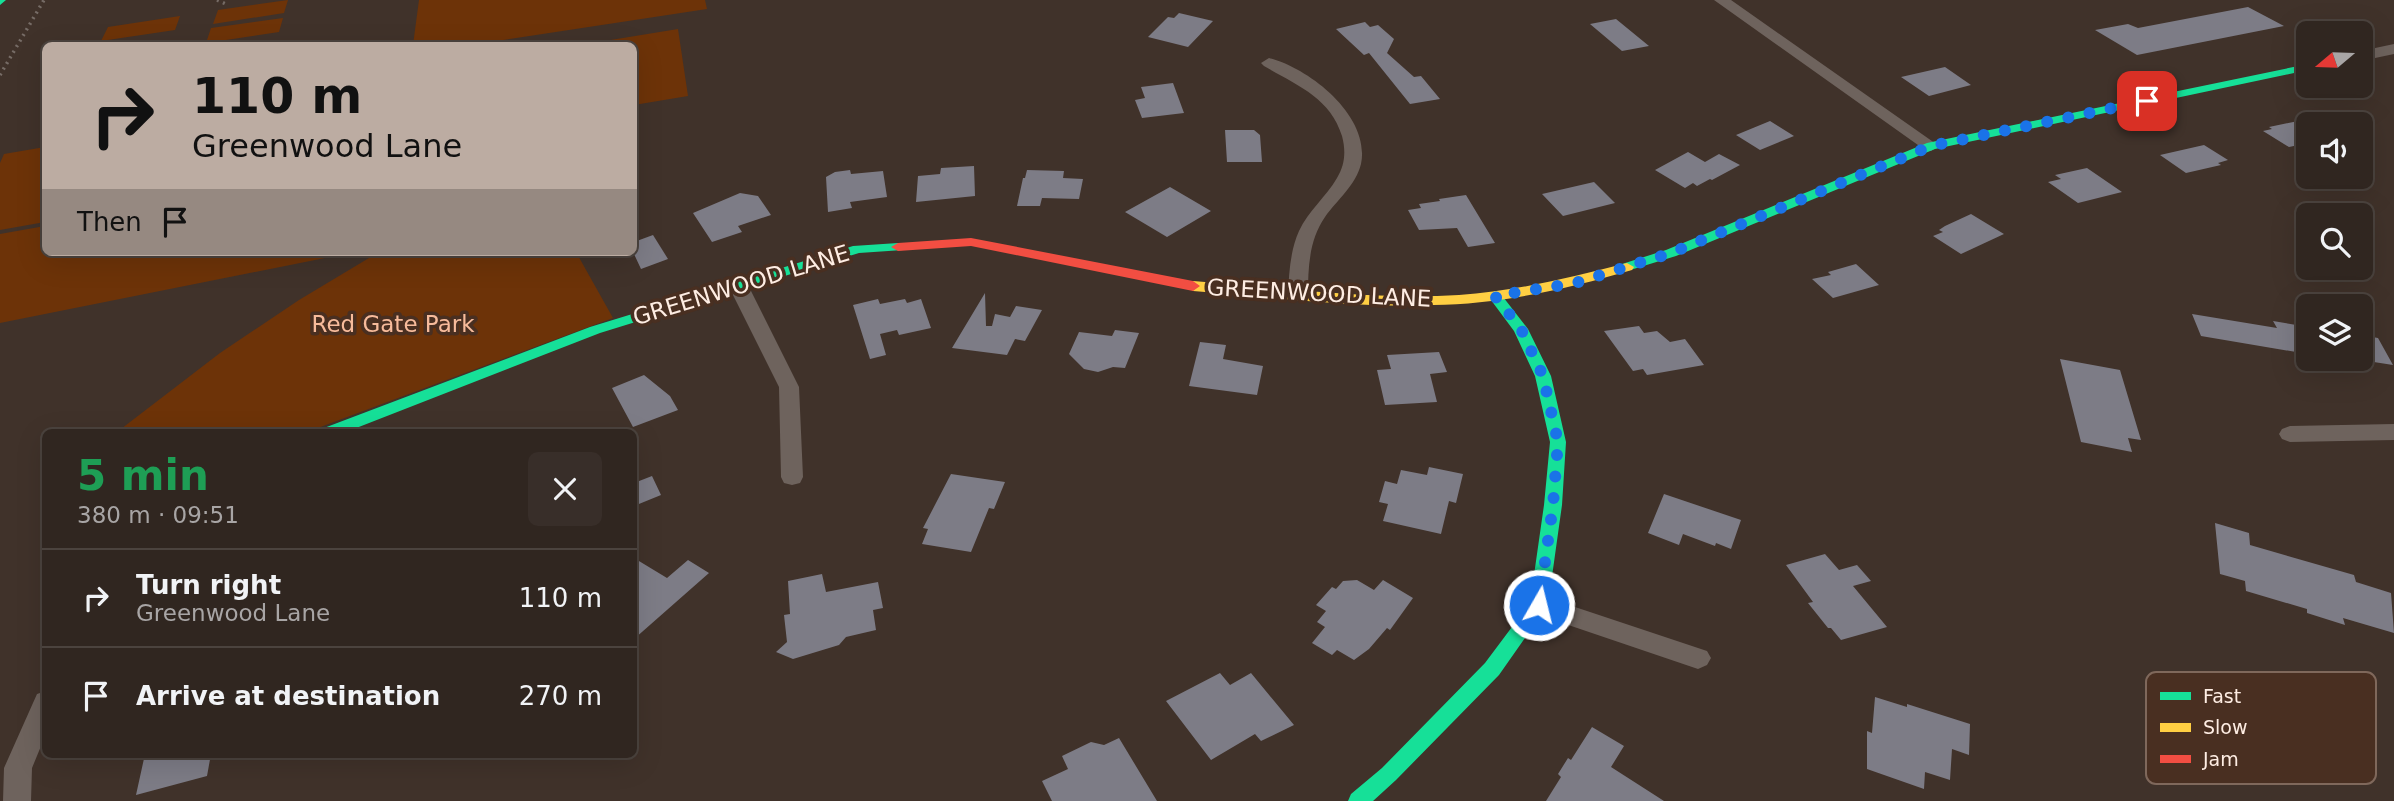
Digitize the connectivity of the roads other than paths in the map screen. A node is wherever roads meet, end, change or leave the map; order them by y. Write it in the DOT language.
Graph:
graph roads {
  1 [pos="1721,0"];
  2 [pos="2394,50"];
  3 [pos="2373,54"];
  4 [pos="1269,63"];
  5 [pos="2296,70"];
  6 [pos="1931,146"];
  7 [pos="739,287"];
  8 [pos="1298,295"];
  9 [pos="1495,296"];
  10 [pos="338,429"];
  11 [pos="2394,432"];
  12 [pos="2290,434"];
  13 [pos="792,477"];
  14 [pos="1539,605"];
  15 [pos="1698,658"];
  16 [pos="42,711"];
  17 [pos="17,801"];
  18 [pos="1357,801"];
  1 -- 6 [label="street"];
  2 -- 3 [label="street"];
  4 -- 8 [label="street"];
  5 -- 6 [label="street, GREENWOOD LANE"];
  6 -- 9 [label="street, GREENWOOD LANE"];
  7 -- 8 [label="street, GREENWOOD LANE"];
  7 -- 10 [label="street, GREENWOOD LANE"];
  7 -- 13 [label="street"];
  8 -- 9 [label="street, GREENWOOD LANE"];
  9 -- 14 [label="street"];
  11 -- 12 [label="street"];
  14 -- 15 [label="street"];
  14 -- 18 [label="street"];
  16 -- 17 [label="street"];
}
